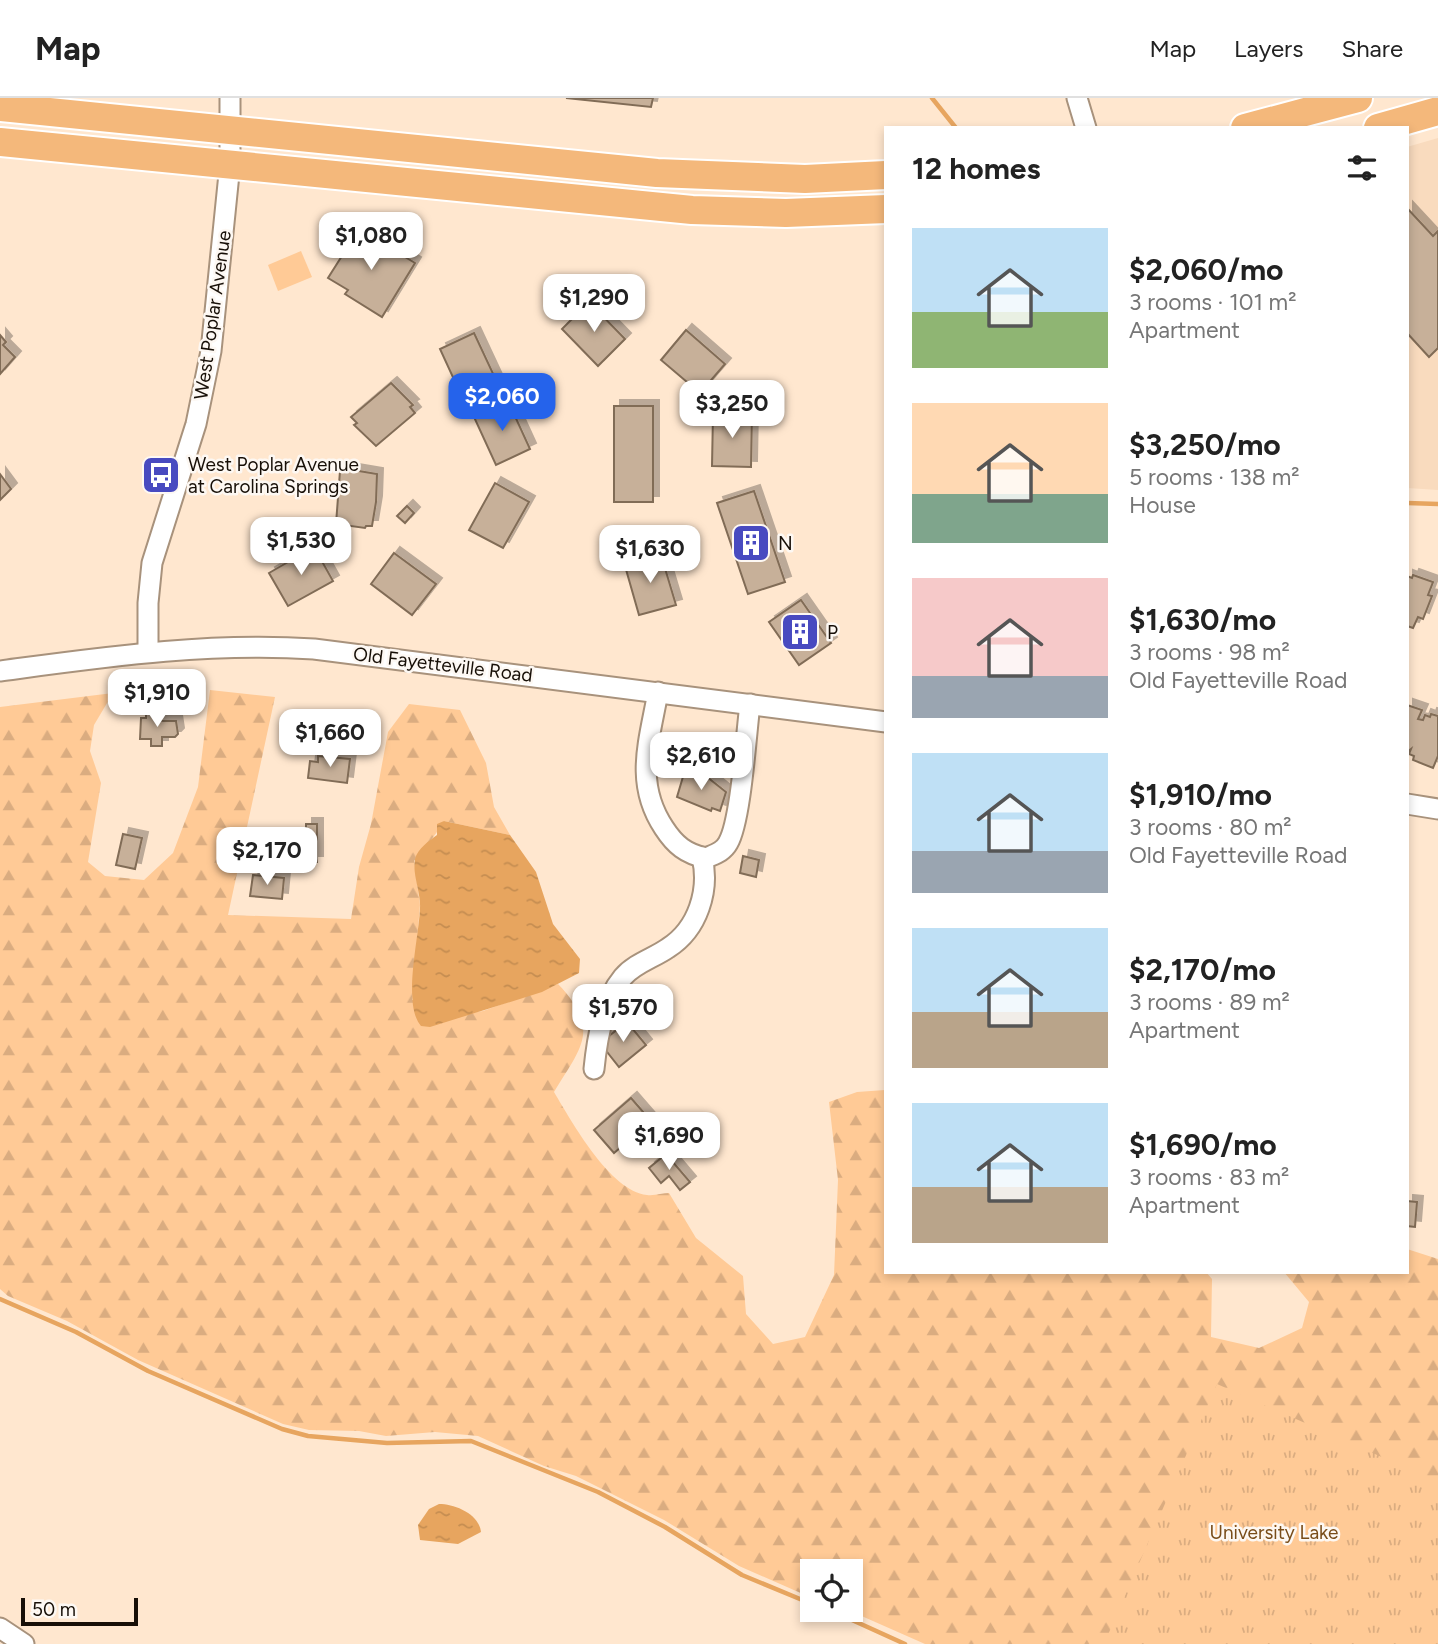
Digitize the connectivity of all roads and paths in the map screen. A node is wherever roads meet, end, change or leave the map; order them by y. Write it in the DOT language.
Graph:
graph roads {
  1 [pos="230,98"];
  2 [pos="1077,98"];
  3 [pos="1358,98"];
  4 [pos="0,107"];
  5 [pos="1438,111"];
  6 [pos="1085,126"];
  7 [pos="1253,126"];
  8 [pos="1385,126"];
  9 [pos="231,131"];
  10 [pos="0,142"];
  11 [pos="230,164"];
  12 [pos="884,176"];
  13 [pos="884,209"];
  14 [pos="148,651"];
  15 [pos="0,671"];
  16 [pos="658,692"];
  17 [pos="750,704"];
  18 [pos="884,722"];
  19 [pos="1409,804"];
  20 [pos="1438,809"];
  21 [pos="702,857"];
  22 [pos="594,1069"];
  23 [pos="0,1628"];
  24 [pos="24,1644"];
  1 -- 9 [label="street, West Poplar Avenue"];
  2 -- 6 [label="street"];
  3 -- 7 [label="highway"];
  4 -- 9 [label="highway"];
  5 -- 8 [label="highway"];
  9 -- 11 [label="street, West Poplar Avenue"];
  9 -- 12 [label="highway"];
  10 -- 11 [label="highway"];
  11 -- 13 [label="highway"];
  11 -- 14 [label="street, West Poplar Avenue"];
  14 -- 15 [label="street, Old Fayetteville Road"];
  14 -- 16 [label="street, Old Fayetteville Road"];
  16 -- 17 [label="street, Old Fayetteville Road"];
  16 -- 21 [label="street"];
  17 -- 18 [label="street, Old Fayetteville Road"];
  17 -- 21 [label="street"];
  19 -- 20 [label="street"];
  21 -- 22 [label="street"];
  23 -- 24 [label="street"];
}
